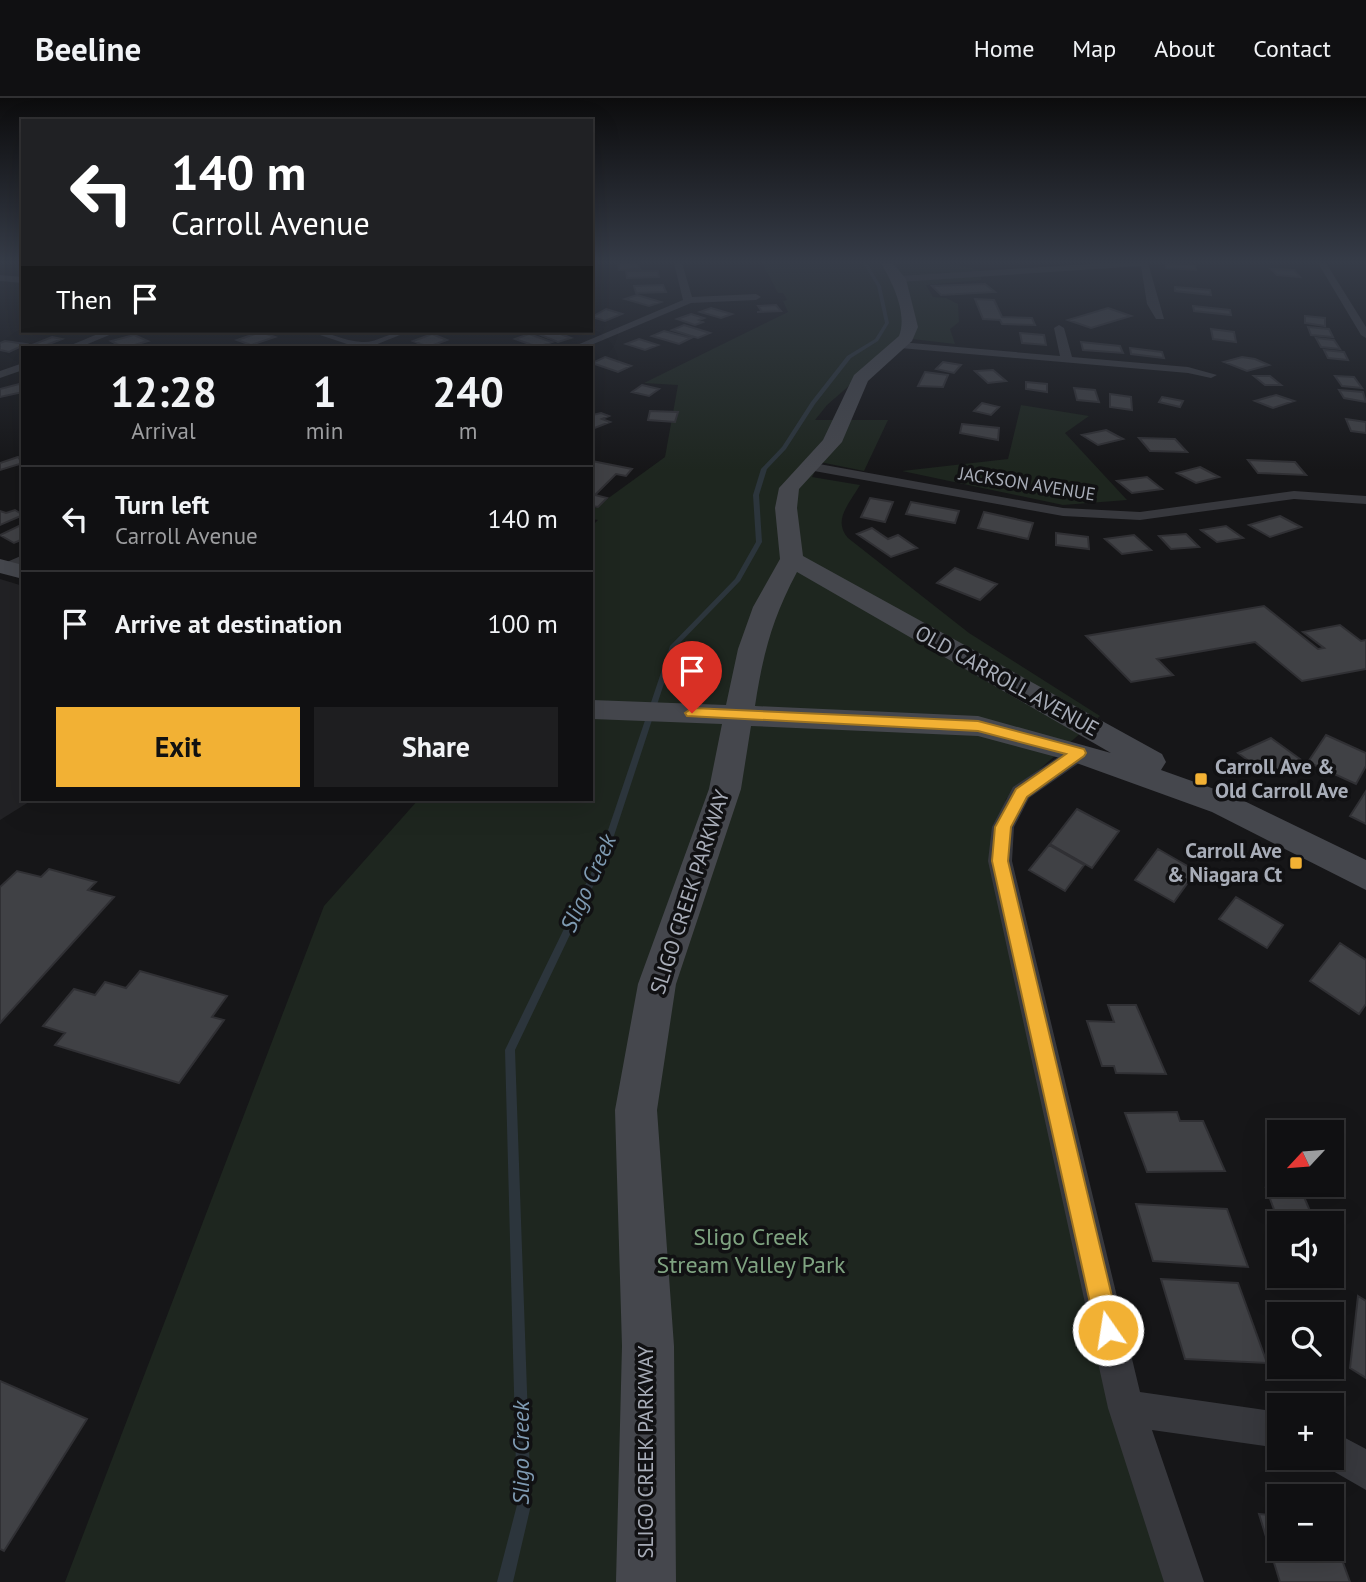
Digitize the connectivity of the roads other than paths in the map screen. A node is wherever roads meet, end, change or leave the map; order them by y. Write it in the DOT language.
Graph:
graph roads {
  1 [pos="611,332"];
  2 [pos="908,332"];
  3 [pos="1060,332"];
  4 [pos="109,333"];
  5 [pos="320,333"];
  6 [pos="400,333"];
  7 [pos="900,345"];
  8 [pos="74,346"];
  9 [pos="364,346"];
  10 [pos="369,346"];
  11 [pos="580,346"];
  12 [pos="1067,360"];
  13 [pos="0,362"];
  14 [pos="21,366"];
  15 [pos="21,367"];
  16 [pos="0,375"];
  17 [pos="1211,375"];
  18 [pos="808,466"];
  19 [pos="1366,500"];
  20 [pos="792,559"];
  21 [pos="593,709"];
  22 [pos="1079,753"];
  23 [pos="1223,804"];
  24 [pos="1366,876"];
  25 [pos="1126,1408"];
  26 [pos="1267,1428"];
  27 [pos="1344,1457"];
  28 [pos="1366,1471"];
  29 [pos="646,1582"];
  30 [pos="1184,1582"];
  1 -- 11 [label="street"];
  2 -- 7 [label="street"];
  3 -- 12 [label="street"];
  4 -- 8 [label="street"];
  5 -- 9 [label="street"];
  6 -- 10 [label="street"];
  7 -- 12 [label="street"];
  7 -- 18 [label="street"];
  12 -- 17 [label="street"];
  13 -- 14 [label="street"];
  15 -- 16 [label="street"];
  18 -- 19 [label="street, JACKSON AVENUE"];
  18 -- 20 [label="street"];
  20 -- 23 [label="street, OLD CARROLL AVENUE"];
  20 -- 29 [label="street, SLIGO CREEK PARKWAY"];
  21 -- 22 [label="street"];
  22 -- 23 [label="street"];
  22 -- 25 [label="street"];
  23 -- 24 [label="street"];
  25 -- 26 [label="street"];
  25 -- 30 [label="street"];
  27 -- 28 [label="street"];
}
